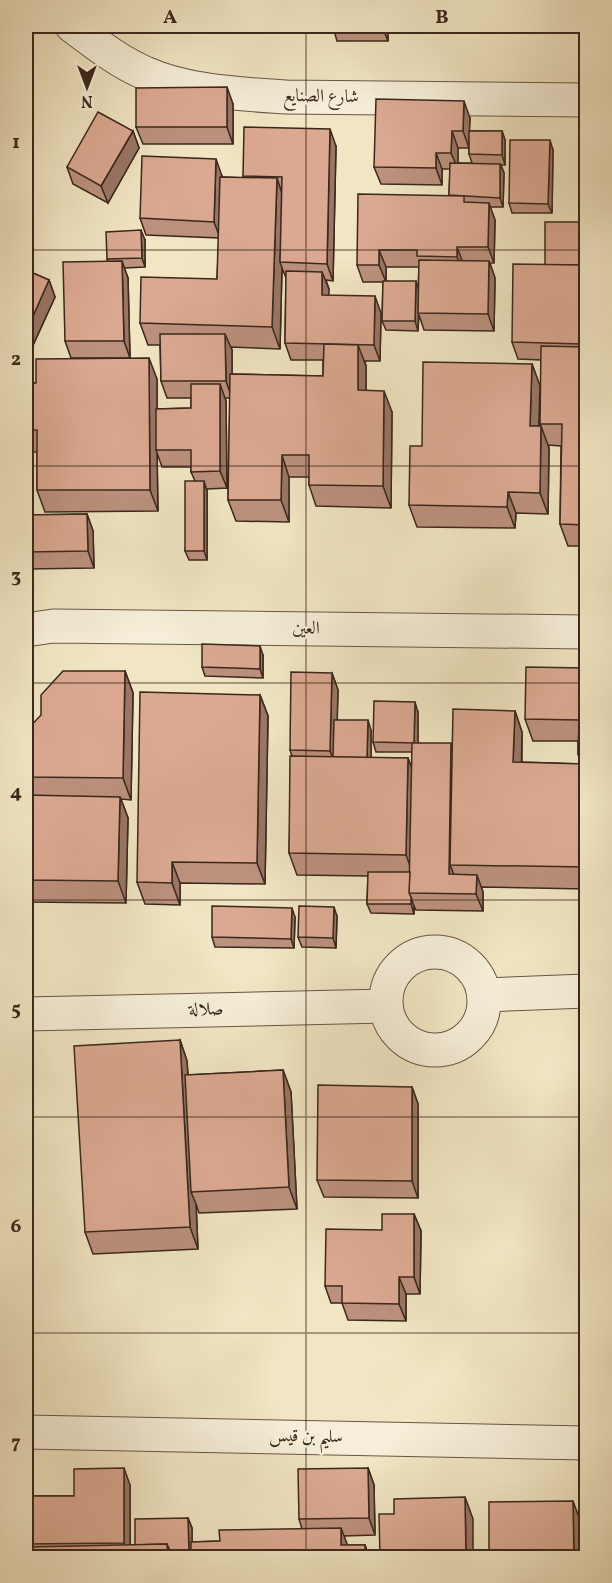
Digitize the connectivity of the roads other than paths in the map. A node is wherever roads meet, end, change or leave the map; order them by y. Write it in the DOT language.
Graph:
graph roads {
  1 [pos="72,26"];
  2 [pos="586,100"];
  3 [pos="26,630"];
  4 [pos="586,632"];
  5 [pos="586,991"];
  6 [pos="485,995"];
  7 [pos="386,1006"];
  8 [pos="26,1014"];
  9 [pos="26,1431"];
  10 [pos="586,1443"];
  1 -- 2 [label="street, شارع الصنايع"];
  3 -- 4 [label="street, العين"];
  5 -- 6 [label="street"];
  6 -- 7 [label="street"];
  6 -- 7 [label="street"];
  7 -- 8 [label="street, صلالة"];
  9 -- 10 [label="street, سليم بن قيس"];
}
